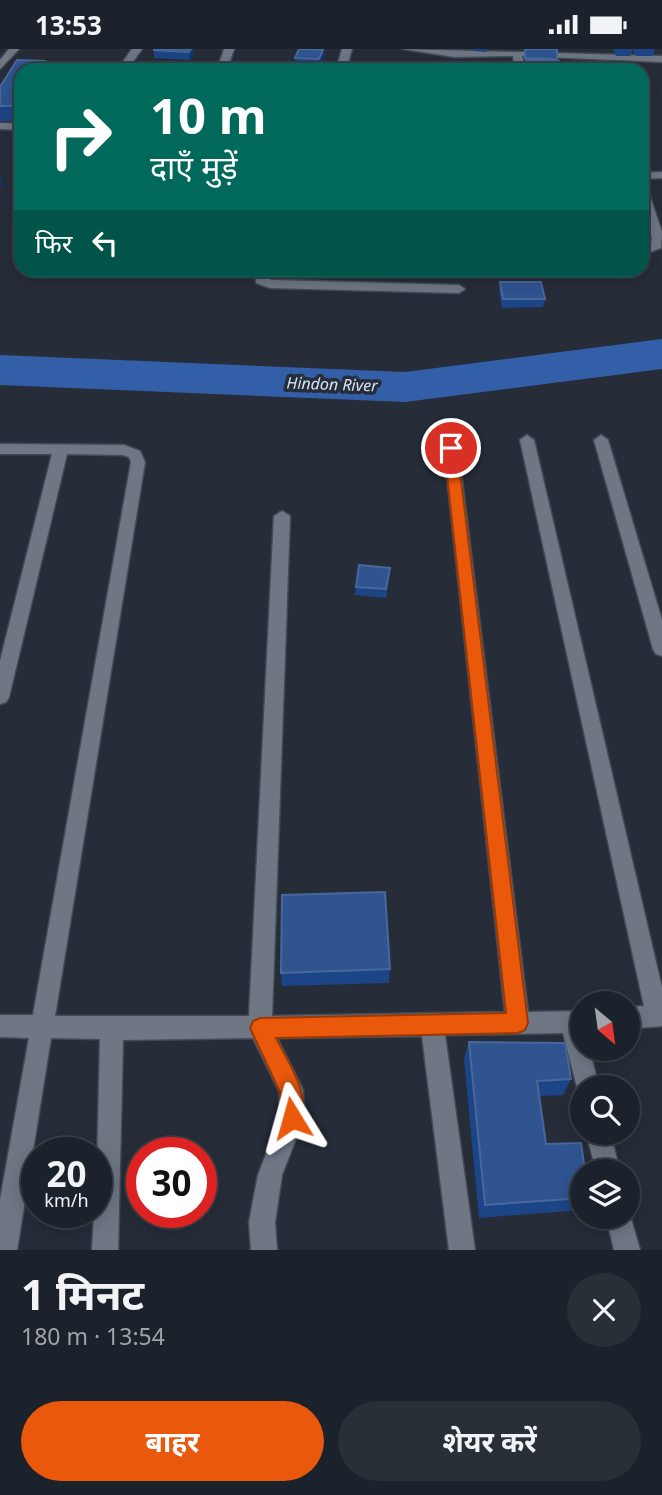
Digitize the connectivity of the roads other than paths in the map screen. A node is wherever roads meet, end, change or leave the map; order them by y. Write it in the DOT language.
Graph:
graph roads {
  1 [pos="13,49"];
  2 [pos="408,49"];
  3 [pos="653,49"];
  4 [pos="517,53"];
  5 [pos="454,55"];
  6 [pos="584,56"];
  7 [pos="661,60"];
  8 [pos="519,63"];
  9 [pos="587,63"];
  10 [pos="0,66"];
  11 [pos="649,212"];
  12 [pos="649,250"];
  13 [pos="261,277"];
  14 [pos="459,289"];
  15 [pos="527,439"];
  16 [pos="601,440"];
  17 [pos="451,448"];
  18 [pos="0,449"];
  19 [pos="61,449"];
  20 [pos="282,516"];
  21 [pos="662,649"];
  22 [pos="0,697"];
  23 [pos="659,1015"];
  24 [pos="640,1017"];
  25 [pos="432,1023"];
  26 [pos="518,1023"];
  27 [pos="570,1023"];
  28 [pos="0,1026"];
  29 [pos="41,1027"];
  30 [pos="260,1028"];
  31 [pos="112,1029"];
  32 [pos="622,1229"];
  33 [pos="4,1250"];
  34 [pos="105,1250"];
  35 [pos="264,1250"];
  36 [pos="462,1250"];
  37 [pos="627,1250"];
  1 -- 10 [label="street"];
  2 -- 5 [label="street"];
  3 -- 7 [label="street"];
  4 -- 5 [label="street"];
  4 -- 6 [label="street"];
  4 -- 8 [label="street"];
  6 -- 7 [label="street"];
  6 -- 9 [label="street"];
  11 -- 12 [label="street"];
  13 -- 14 [label="street"];
  15 -- 23 [label="street"];
  16 -- 21 [label="street"];
  17 -- 26 [label="street"];
  18 -- 19 [label="street"];
  19 -- 22 [label="street"];
  19 -- 29 [label="street"];
  20 -- 30 [label="street"];
  23 -- 24 [label="street"];
  25 -- 26 [label="street"];
  25 -- 30 [label="street"];
  25 -- 36 [label="street"];
  26 -- 27 [label="street"];
  28 -- 29 [label="street"];
  29 -- 31 [label="street"];
  29 -- 33 [label="street"];
  30 -- 31 [label="street"];
  30 -- 35 [label="street"];
  31 -- 34 [label="street"];
  32 -- 37 [label="street"];
}
